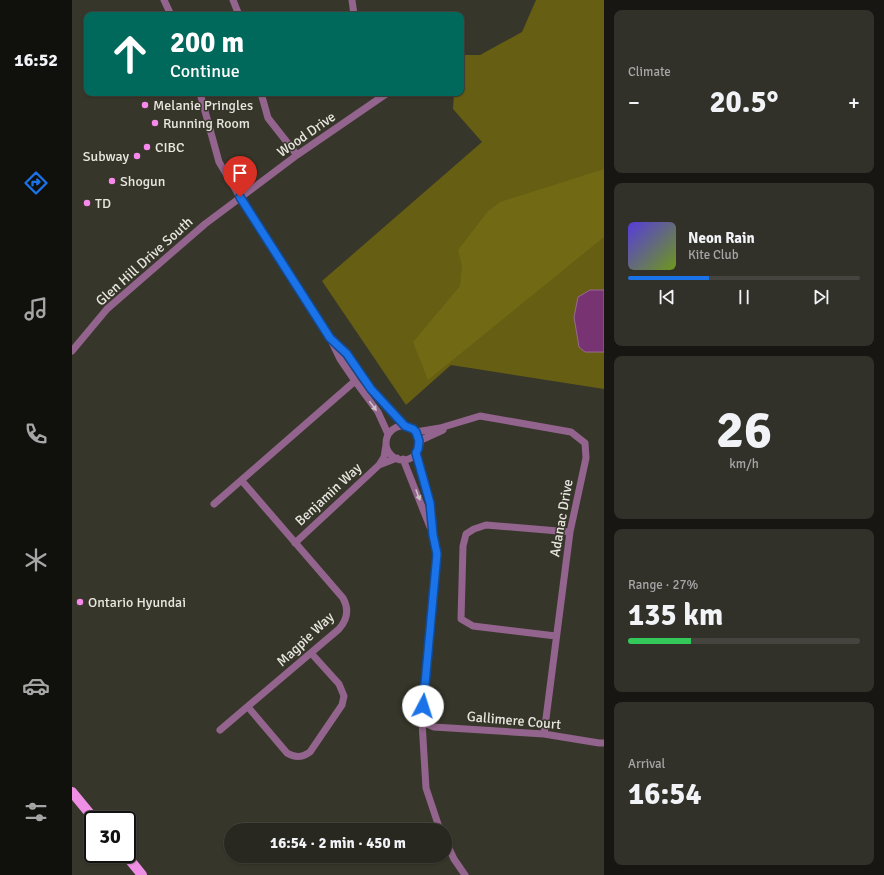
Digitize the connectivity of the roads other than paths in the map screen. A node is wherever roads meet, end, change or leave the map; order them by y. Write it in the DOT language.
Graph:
graph roads {
  1 [pos="164,0"];
  2 [pos="233,0"];
  3 [pos="352,0"];
  4 [pos="170,12"];
  5 [pos="238,12"];
  6 [pos="354,12"];
  7 [pos="201,96"];
  8 [pos="262,96"];
  9 [pos="383,96"];
  10 [pos="298,155"];
  11 [pos="240,197"];
  12 [pos="330,338"];
  13 [pos="72,351"];
  14 [pos="355,381"];
  15 [pos="453,423"];
  16 [pos="405,426"];
  17 [pos="416,432"];
  18 [pos="388,434"];
  19 [pos="419,441"];
  20 [pos="386,445"];
  21 [pos="416,453"];
  22 [pos="400,459"];
  23 [pos="379,465"];
  24 [pos="242,481"];
  25 [pos="214,504"];
  26 [pos="570,532"];
  27 [pos="433,535"];
  28 [pos="295,543"];
  29 [pos="556,636"];
  30 [pos="311,653"];
  31 [pos="248,707"];
  32 [pos="422,722"];
  33 [pos="220,730"];
  34 [pos="544,734"];
  35 [pos="604,743"];
  36 [pos="72,792"];
  37 [pos="88,811"];
  38 [pos="438,823"];
  39 [pos="452,855"];
  40 [pos="132,863"];
  41 [pos="142,875"];
  42 [pos="465,875"];
  1 -- 4 [label="street"];
  2 -- 5 [label="street"];
  3 -- 6 [label="street"];
  7 -- 11 [label="street"];
  8 -- 10 [label="street"];
  9 -- 10 [label="street, Wood Drive"];
  10 -- 11 [label="street, Wood Drive"];
  11 -- 12 [label="street"];
  11 -- 13 [label="street, Glen Hill Drive South"];
  12 -- 14 [label="street"];
  12 -- 16 [label="street"];
  14 -- 18 [label="street, one-way"];
  14 -- 24 [label="street"];
  15 -- 17 [label="street, Adanac Drive"];
  15 -- 19 [label="street, Adanac Drive"];
  15 -- 26 [label="street, Adanac Drive"];
  16 -- 17 [label="street"];
  16 -- 18 [label="street"];
  17 -- 19 [label="street"];
  18 -- 20 [label="street"];
  19 -- 21 [label="street"];
  20 -- 22 [label="street"];
  20 -- 23 [label="street, Benjamin Way"];
  21 -- 22 [label="street"];
  21 -- 27 [label="street"];
  22 -- 23 [label="street, Benjamin Way"];
  22 -- 27 [label="street, one-way"];
  23 -- 28 [label="street, Benjamin Way"];
  24 -- 25 [label="street"];
  24 -- 28 [label="street, Magpie Way"];
  26 -- 29 [label="street, Adanac Drive"];
  26 -- 29 [label="street"];
  27 -- 32 [label="street"];
  28 -- 30 [label="street, Magpie Way"];
  29 -- 34 [label="street, Adanac Drive"];
  30 -- 31 [label="street, Magpie Way"];
  30 -- 31 [label="street"];
  31 -- 33 [label="street, Magpie Way"];
  32 -- 34 [label="street, Gallimere Court"];
  32 -- 38 [label="street"];
  34 -- 35 [label="street, Gallimere Court"];
  36 -- 37 [label="main road"];
  39 -- 42 [label="street"];
  40 -- 41 [label="main road"];
}
